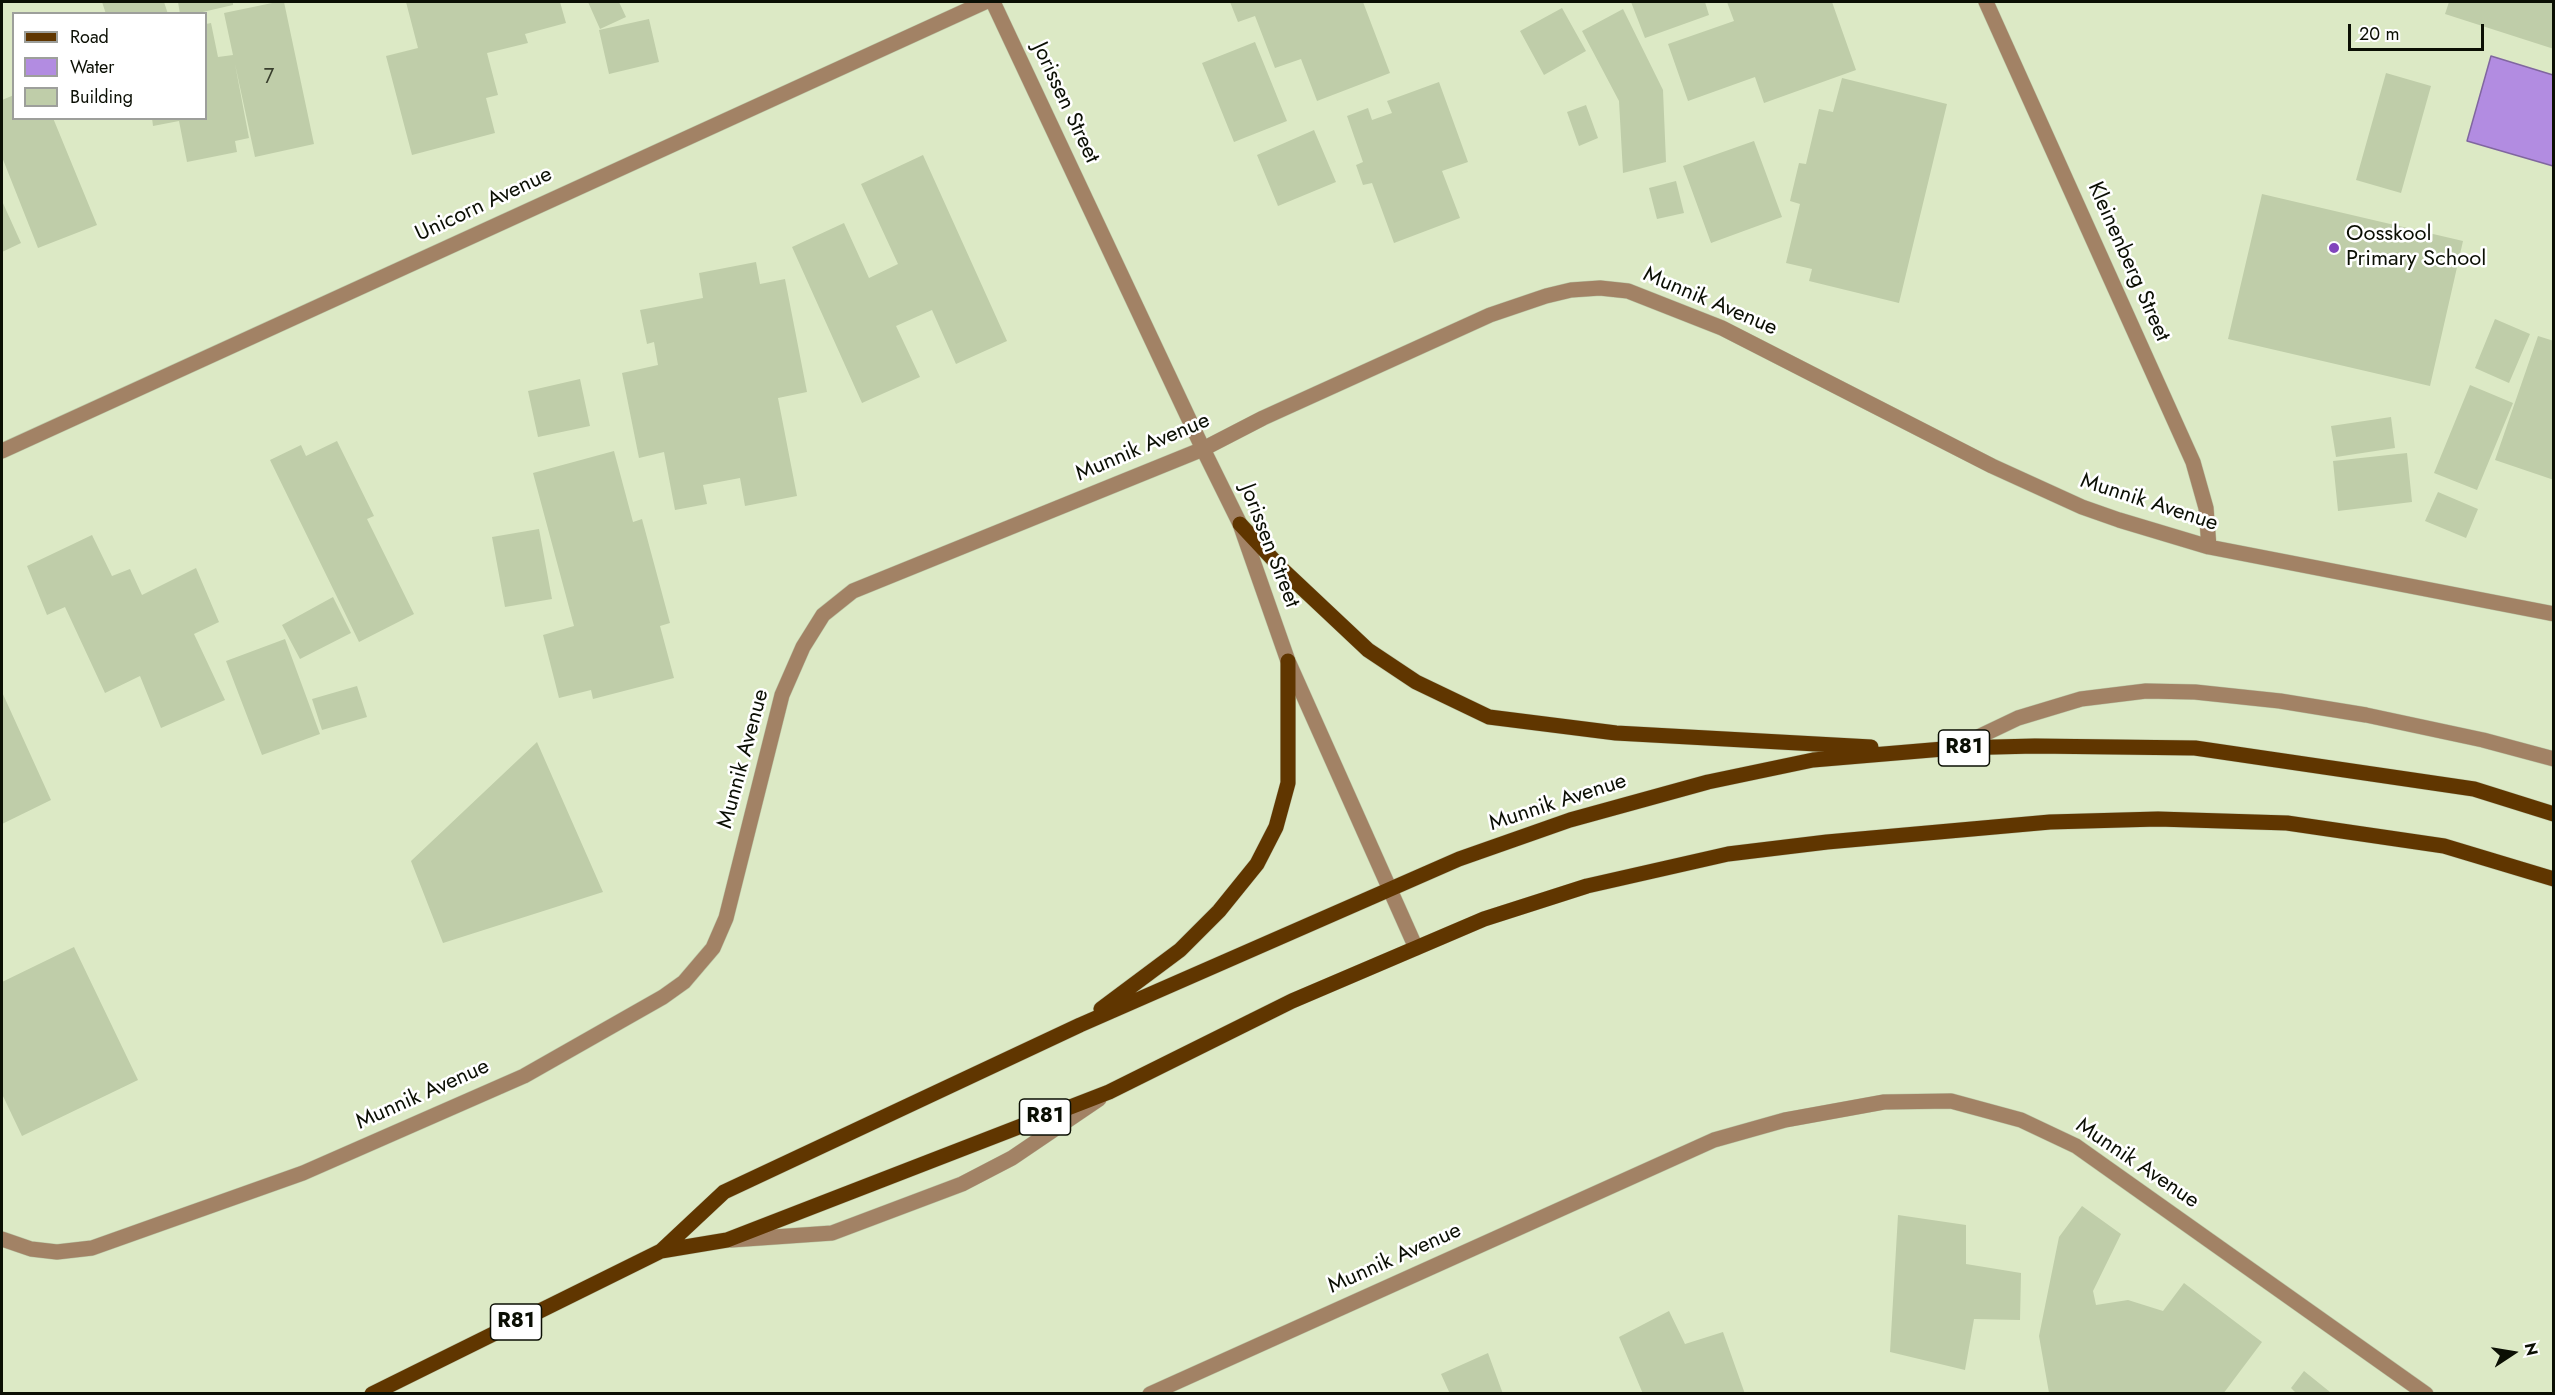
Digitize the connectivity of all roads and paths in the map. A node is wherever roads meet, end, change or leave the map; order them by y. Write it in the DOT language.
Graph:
graph roads {
  1 [pos="985,2"];
  2 [pos="993,2"];
  3 [pos="1986,2"];
  4 [pos="1203,449"];
  5 [pos="2,451"];
  6 [pos="1240,524"];
  7 [pos="2209,547"];
  8 [pos="2553,614"];
  9 [pos="1288,661"];
  10 [pos="1955,748"];
  11 [pos="1920,751"];
  12 [pos="2553,759"];
  13 [pos="2553,814"];
  14 [pos="2553,879"];
  15 [pos="1389,888"];
  16 [pos="1416,948"];
  17 [pos="1080,1025"];
  18 [pos="1109,1092"];
  19 [pos="2,1239"];
  20 [pos="727,1240"];
  21 [pos="661,1251"];
  22 [pos="372,1394"];
  23 [pos="1150,1394"];
  24 [pos="2426,1394"];
  1 -- 5 [label="street, Unicorn Avenue"];
  2 -- 4 [label="street, Jorissen Street"];
  3 -- 7 [label="street, Kleinenberg Street"];
  4 -- 6 [label="street, Jorissen Street"];
  4 -- 7 [label="street, Munnik Avenue"];
  4 -- 19 [label="street, Munnik Avenue"];
  6 -- 9 [label="street, Jorissen Street"];
  6 -- 11 [label="main road"];
  7 -- 8 [label="street, Munnik Avenue"];
  9 -- 15 [label="street, Jorissen Street"];
  9 -- 17 [label="main road"];
  10 -- 11 [label="main road, Munnik Avenue / R81"];
  10 -- 12 [label="street"];
  10 -- 13 [label="main road, Munnik Avenue / R81"];
  11 -- 15 [label="main road, Munnik Avenue / R81"];
  14 -- 16 [label="main road, Munnik Avenue / R81"];
  15 -- 16 [label="street, Jorissen Street"];
  15 -- 17 [label="main road, Munnik Avenue / R81"];
  16 -- 18 [label="main road, Munnik Avenue / R81"];
  17 -- 21 [label="main road, Munnik Avenue / R81"];
  18 -- 20 [label="main road, Munnik Avenue / R81"];
  18 -- 20 [label="street"];
  20 -- 21 [label="main road, Munnik Avenue / R81"];
  21 -- 22 [label="main road, Munnik Avenue / R81"];
  23 -- 24 [label="street, Munnik Avenue"];
}
